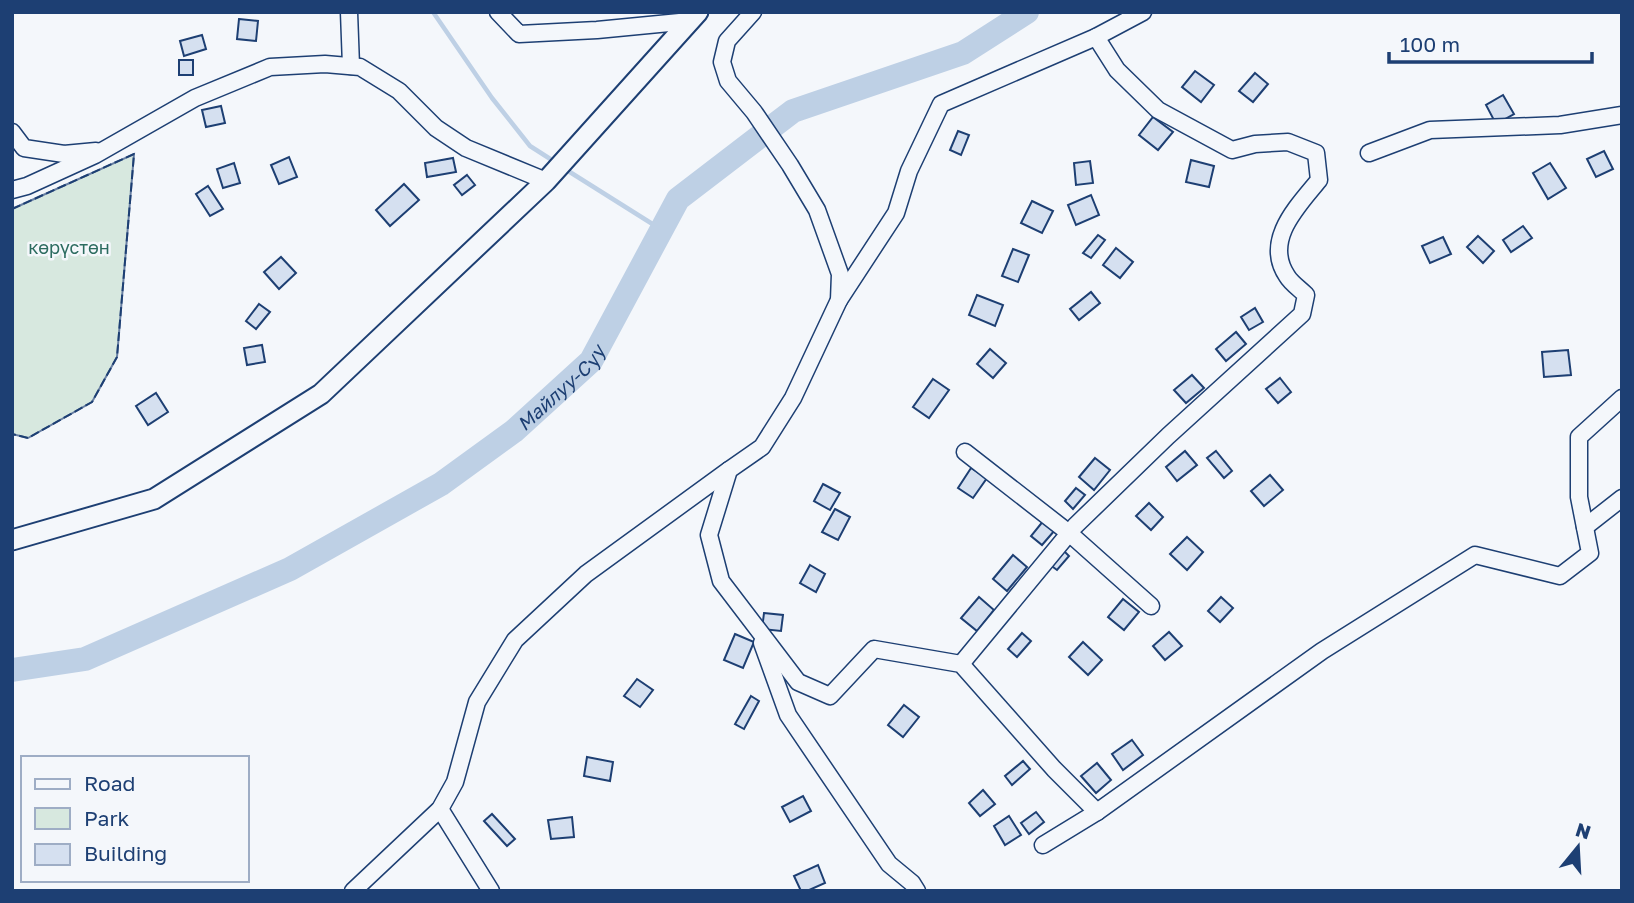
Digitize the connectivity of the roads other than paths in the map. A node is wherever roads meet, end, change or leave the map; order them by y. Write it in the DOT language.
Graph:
graph roads {
  1 [pos="349,12"];
  2 [pos="498,12"];
  3 [pos="753,12"];
  4 [pos="1143,12"];
  5 [pos="694,17"];
  6 [pos="1096,37"];
  7 [pos="351,66"];
  8 [pos="1622,115"];
  9 [pos="12,132"];
  10 [pos="105,150"];
  11 [pos="1369,153"];
  12 [pos="550,177"];
  13 [pos="12,190"];
  14 [pos="839,300"];
  15 [pos="1622,398"];
  16 [pos="965,452"];
  17 [pos="729,470"];
  18 [pos="1622,498"];
  19 [pos="1585,527"];
  20 [pos="1069,533"];
  21 [pos="12,540"];
  22 [pos="1151,606"];
  23 [pos="757,629"];
  24 [pos="961,664"];
  25 [pos="440,809"];
  26 [pos="1097,812"];
  27 [pos="1043,845"];
  28 [pos="353,891"];
  29 [pos="491,891"];
  30 [pos="917,891"];
  1 -- 7 [label="street"];
  2 -- 5 [label="street"];
  3 -- 14 [label="street"];
  4 -- 6 [label="street"];
  5 -- 12 [label="main road"];
  6 -- 14 [label="street"];
  6 -- 20 [label="street"];
  7 -- 10 [label="street"];
  7 -- 12 [label="street"];
  8 -- 11 [label="street"];
  9 -- 10 [label="street"];
  10 -- 13 [label="street"];
  12 -- 21 [label="main road"];
  14 -- 17 [label="street"];
  15 -- 19 [label="street"];
  16 -- 20 [label="street"];
  17 -- 23 [label="street"];
  17 -- 25 [label="street"];
  18 -- 19 [label="street"];
  19 -- 26 [label="street"];
  20 -- 22 [label="street"];
  20 -- 24 [label="street"];
  23 -- 24 [label="street"];
  23 -- 30 [label="street"];
  24 -- 26 [label="street"];
  25 -- 28 [label="street"];
  25 -- 29 [label="street"];
  26 -- 27 [label="street"];
}
